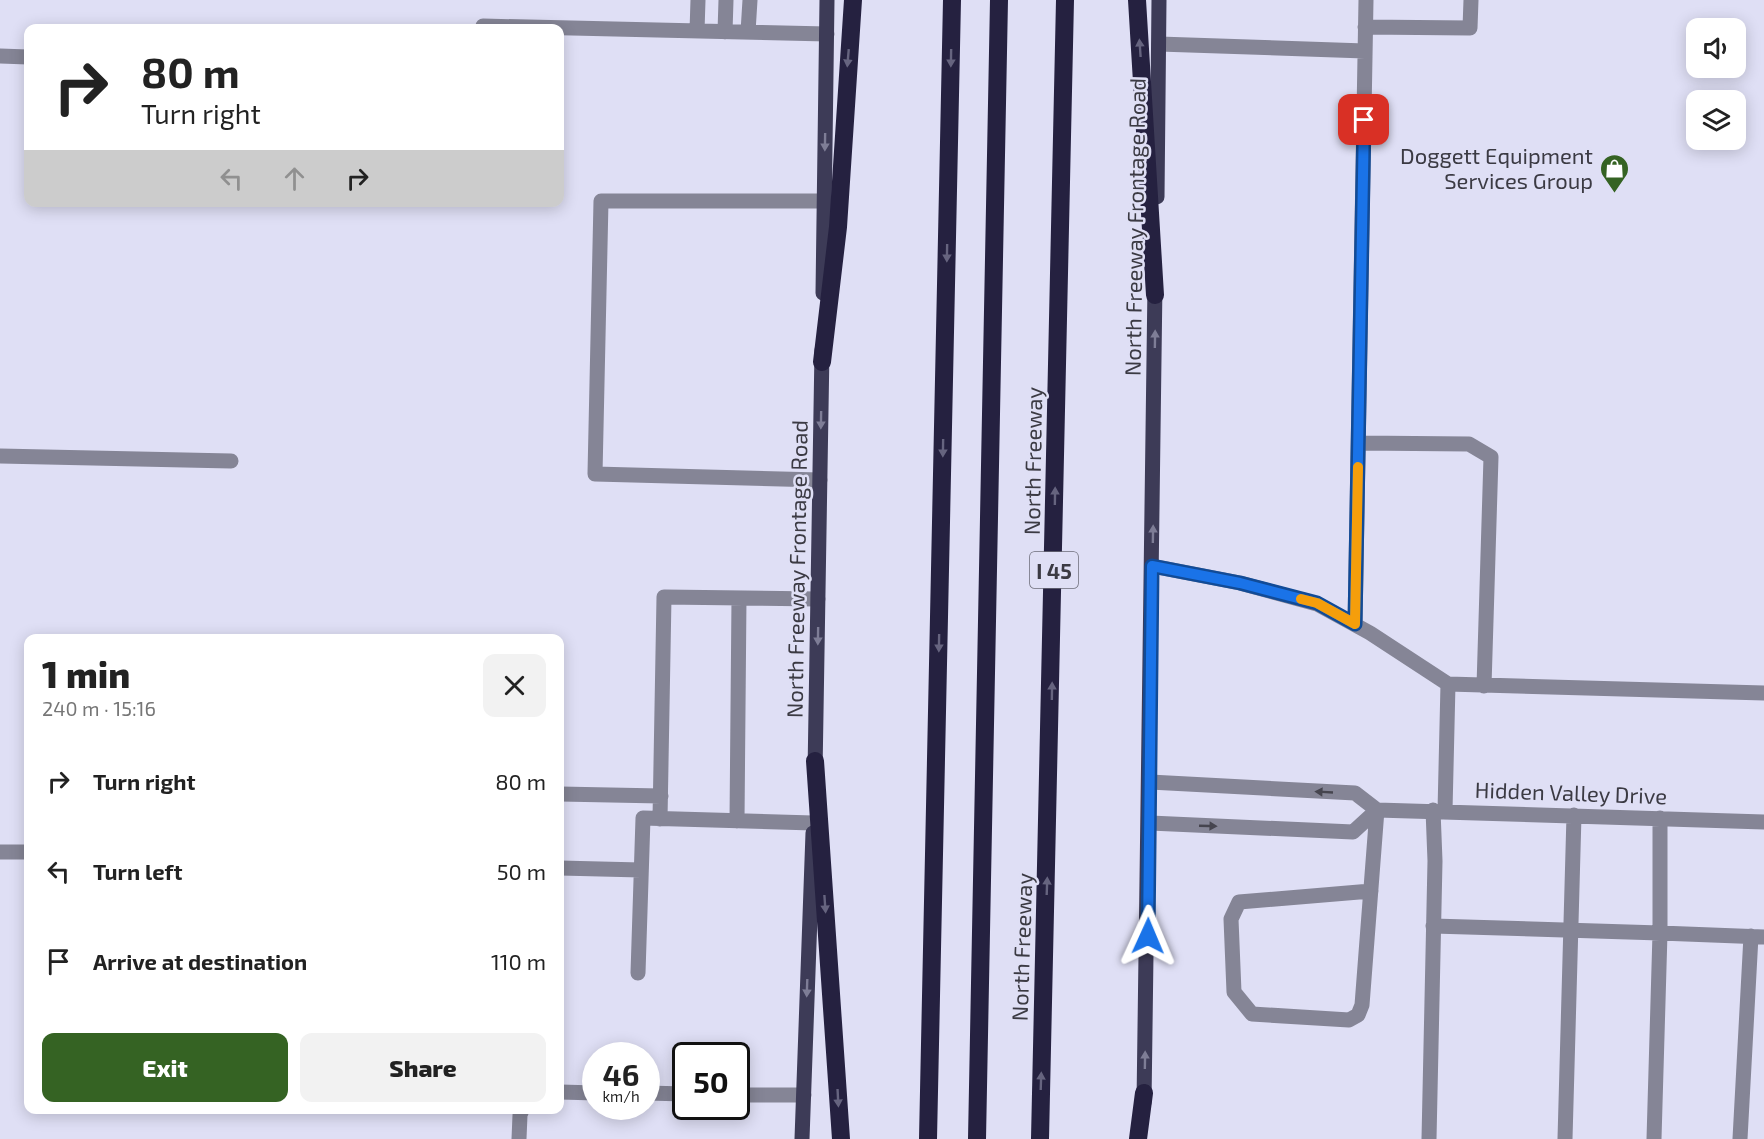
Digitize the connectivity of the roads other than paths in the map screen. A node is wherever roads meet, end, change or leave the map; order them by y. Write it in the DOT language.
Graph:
graph roads {
  1 [pos="698,0"];
  2 [pos="726,0"];
  3 [pos="750,0"];
  4 [pos="827,0"];
  5 [pos="853,0"];
  6 [pos="952,0"];
  7 [pos="999,0"];
  8 [pos="1065,0"];
  9 [pos="1137,0"];
  10 [pos="1159,0"];
  11 [pos="1366,0"];
  12 [pos="1471,0"];
  13 [pos="1365,27"];
  14 [pos="564,28"];
  15 [pos="697,31"];
  16 [pos="725,32"];
  17 [pos="748,32"];
  18 [pos="827,34"];
  19 [pos="1159,44"];
  20 [pos="1365,51"];
  21 [pos="0,56"];
  22 [pos="24,57"];
  23 [pos="824,201"];
  24 [pos="1155,295"];
  25 [pos="822,362"];
  26 [pos="1359,443"];
  27 [pos="0,456"];
  28 [pos="231,460"];
  29 [pos="820,480"];
  30 [pos="1152,566"];
  31 [pos="739,598"];
  32 [pos="818,599"];
  33 [pos="1355,624"];
  34 [pos="1448,684"];
  35 [pos="1484,686"];
  36 [pos="1764,693"];
  37 [pos="815,761"];
  38 [pos="1150,782"];
  39 [pos="564,794"];
  40 [pos="661,796"];
  41 [pos="1377,810"];
  42 [pos="1439,810"];
  43 [pos="1574,815"];
  44 [pos="1660,818"];
  45 [pos="660,819"];
  46 [pos="737,820"];
  47 [pos="1764,822"];
  48 [pos="813,823"];
  49 [pos="1150,823"];
  50 [pos="0,852"];
  51 [pos="24,852"];
  52 [pos="564,868"];
  53 [pos="641,870"];
  54 [pos="1371,891"];
  55 [pos="1433,926"];
  56 [pos="1572,930"];
  57 [pos="1659,933"];
  58 [pos="1758,937"];
  59 [pos="638,973"];
  60 [pos="564,1092"];
  61 [pos="582,1093"];
  62 [pos="1144,1093"];
  63 [pos="750,1095"];
  64 [pos="804,1095"];
  65 [pos="522,1114"];
  66 [pos="519,1139"];
  67 [pos="802,1139"];
  68 [pos="841,1139"];
  69 [pos="928,1139"];
  70 [pos="977,1139"];
  71 [pos="1040,1139"];
  72 [pos="1138,1139"];
  73 [pos="1144,1139"];
  74 [pos="1429,1139"];
  75 [pos="1565,1139"];
  76 [pos="1654,1139"];
  77 [pos="1740,1139"];
  1 -- 15 [label="street"];
  2 -- 16 [label="street"];
  3 -- 17 [label="street"];
  4 -- 18 [label="main road, North Freeway Frontage Road"];
  5 -- 25 [label="highway, one-way"];
  6 -- 69 [label="highway, one-way"];
  7 -- 70 [label="highway, North Freeway"];
  71 -- 8 [label="highway, North Freeway / I 45, one-way"];
  24 -- 9 [label="highway, one-way"];
  10 -- 19 [label="main road, North Freeway Frontage Road"];
  11 -- 13 [label="street"];
  12 -- 13 [label="street"];
  13 -- 20 [label="street"];
  14 -- 15 [label="street"];
  15 -- 16 [label="street"];
  16 -- 17 [label="street"];
  17 -- 18 [label="street"];
  18 -- 23 [label="main road, North Freeway Frontage Road, one-way"];
  19 -- 20 [label="street"];
  19 -- 24 [label="main road, North Freeway Frontage Road"];
  20 -- 26 [label="street"];
  21 -- 22 [label="street"];
  23 -- 25 [label="main road, North Freeway Frontage Road"];
  23 -- 29 [label="street"];
  30 -- 24 [label="main road, North Freeway Frontage Road, one-way"];
  25 -- 29 [label="main road, North Freeway Frontage Road, one-way"];
  26 -- 33 [label="street"];
  26 -- 35 [label="street"];
  27 -- 28 [label="street"];
  29 -- 32 [label="main road, North Freeway Frontage Road"];
  30 -- 33 [label="street"];
  30 -- 38 [label="main road, North Freeway Frontage Road"];
  31 -- 32 [label="street"];
  31 -- 40 [label="street"];
  31 -- 46 [label="street"];
  32 -- 37 [label="main road, North Freeway Frontage Road, one-way"];
  33 -- 34 [label="street"];
  34 -- 35 [label="street"];
  34 -- 42 [label="street"];
  35 -- 36 [label="street"];
  37 -- 48 [label="main road, North Freeway Frontage Road"];
  37 -- 68 [label="highway, one-way"];
  41 -- 38 [label="street, one-way"];
  38 -- 49 [label="main road, North Freeway Frontage Road"];
  39 -- 40 [label="street"];
  40 -- 45 [label="street"];
  41 -- 42 [label="street, Hidden Valley Drive"];
  49 -- 41 [label="street, one-way"];
  41 -- 54 [label="street"];
  42 -- 43 [label="street, Hidden Valley Drive"];
  42 -- 55 [label="street"];
  43 -- 44 [label="street, Hidden Valley Drive"];
  43 -- 56 [label="street"];
  44 -- 47 [label="street, Hidden Valley Drive"];
  44 -- 57 [label="street"];
  45 -- 46 [label="street"];
  45 -- 53 [label="street"];
  46 -- 48 [label="street"];
  48 -- 64 [label="main road, North Freeway Frontage Road, one-way"];
  62 -- 49 [label="main road, North Freeway Frontage Road, one-way"];
  50 -- 51 [label="street"];
  52 -- 53 [label="street"];
  53 -- 59 [label="street"];
  54 -- 54 [label="street"];
  55 -- 56 [label="street"];
  55 -- 74 [label="street"];
  56 -- 57 [label="street"];
  56 -- 75 [label="street"];
  57 -- 58 [label="street"];
  57 -- 76 [label="street"];
  58 -- 77 [label="street"];
  60 -- 61 [label="street"];
  62 -- 72 [label="highway"];
  62 -- 73 [label="main road, North Freeway Frontage Road"];
  63 -- 64 [label="street"];
  64 -- 67 [label="main road, North Freeway Frontage Road"];
  65 -- 66 [label="street"];
}
